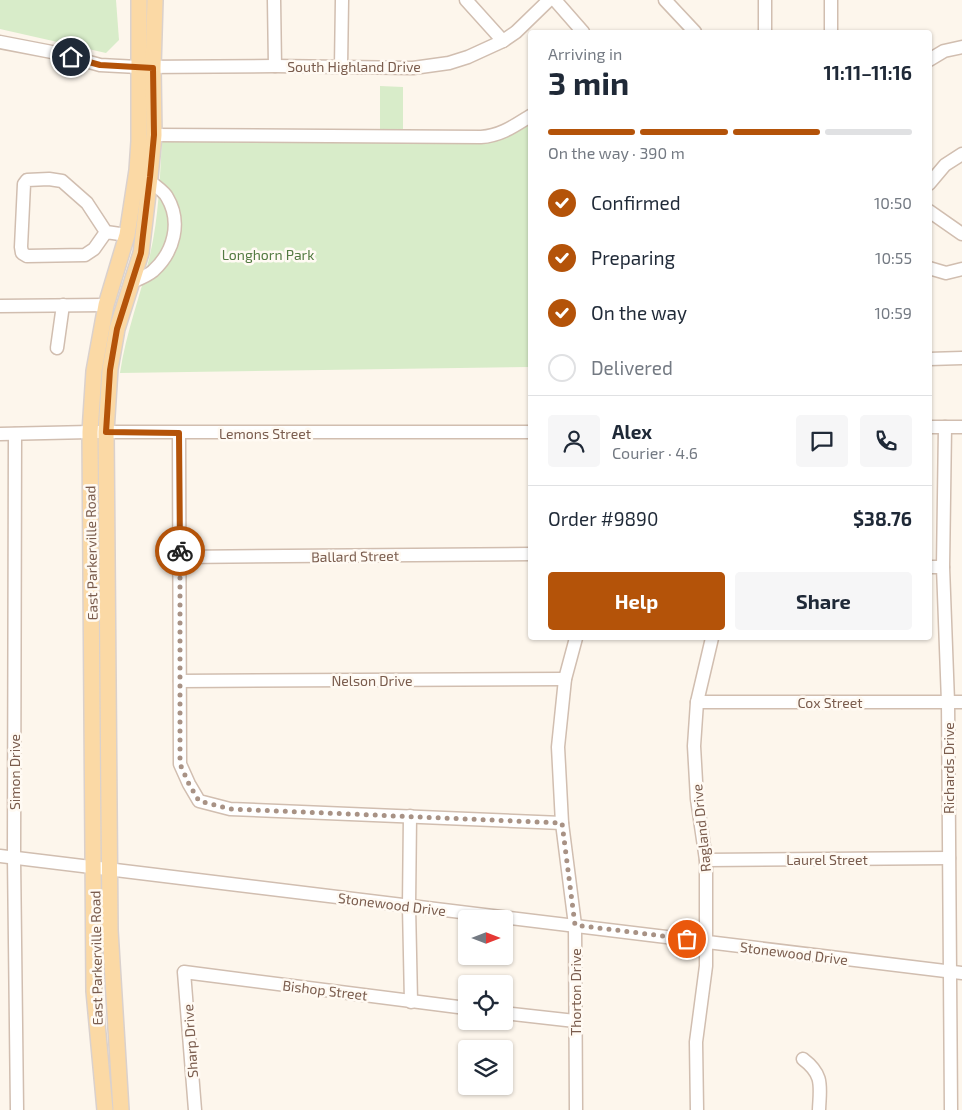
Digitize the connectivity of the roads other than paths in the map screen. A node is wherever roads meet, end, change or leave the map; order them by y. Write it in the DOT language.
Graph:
graph roads {
  1 [pos="139,0"];
  2 [pos="155,0"];
  3 [pos="274,0"];
  4 [pos="342,0"];
  5 [pos="466,0"];
  6 [pos="549,0"];
  7 [pos="554,0"];
  8 [pos="665,0"];
  9 [pos="765,0"];
  10 [pos="832,0"];
  11 [pos="582,30"];
  12 [pos="693,30"];
  13 [pos="765,30"];
  14 [pos="832,30"];
  15 [pos="503,41"];
  16 [pos="0,42"];
  17 [pos="962,47"];
  18 [pos="932,58"];
  19 [pos="275,66"];
  20 [pos="341,67"];
  21 [pos="146,68"];
  22 [pos="528,117"];
  23 [pos="154,135"];
  24 [pos="962,154"];
  25 [pos="932,180"];
  26 [pos="150,182"];
  27 [pos="932,213"];
  28 [pos="106,232"];
  29 [pos="962,234"];
  30 [pos="127,236"];
  31 [pos="932,269"];
  32 [pos="962,269"];
  33 [pos="132,282"];
  34 [pos="63,305"];
  35 [pos="106,305"];
  36 [pos="0,306"];
  37 [pos="57,348"];
  38 [pos="962,358"];
  39 [pos="932,359"];
  40 [pos="932,427"];
  41 [pos="945,427"];
  42 [pos="962,427"];
  43 [pos="90,432"];
  44 [pos="106,432"];
  45 [pos="528,432"];
  46 [pos="179,433"];
  47 [pos="0,434"];
  48 [pos="15,434"];
  49 [pos="528,554"];
  50 [pos="180,558"];
  51 [pos="932,567"];
  52 [pos="943,567"];
  53 [pos="575,640"];
  54 [pos="712,640"];
  55 [pos="564,679"];
  56 [pos="180,681"];
  57 [pos="698,702"];
  58 [pos="948,702"];
  59 [pos="962,702"];
  60 [pos="410,816"];
  61 [pos="562,823"];
  62 [pos="0,856"];
  63 [pos="14,857"];
  64 [pos="949,858"];
  65 [pos="706,860"];
  66 [pos="102,867"];
  67 [pos="409,906"];
  68 [pos="575,925"];
  69 [pos="706,942"];
  70 [pos="184,972"];
  71 [pos="956,972"];
  72 [pos="411,1002"];
  73 [pos="458,1007"];
  74 [pos="513,1014"];
  75 [pos="575,1021"];
  76 [pos="803,1058"];
  77 [pos="17,1110"];
  78 [pos="105,1110"];
  79 [pos="121,1110"];
  80 [pos="195,1110"];
  81 [pos="576,1110"];
  82 [pos="697,1110"];
  83 [pos="819,1110"];
  84 [pos="951,1110"];
  1 -- 21 [label="main road, East Parkerville Road"];
  2 -- 21 [label="main road, East Parkerville Road"];
  3 -- 19 [label="street"];
  4 -- 20 [label="street"];
  5 -- 15 [label="street"];
  6 -- 15 [label="street, South Highland Drive"];
  7 -- 11 [label="street"];
  8 -- 12 [label="street"];
  9 -- 13 [label="street"];
  10 -- 14 [label="street"];
  15 -- 20 [label="street, South Highland Drive"];
  16 -- 21 [label="street, South Highland Drive"];
  17 -- 18 [label="street"];
  19 -- 20 [label="street, South Highland Drive"];
  19 -- 21 [label="street, South Highland Drive"];
  21 -- 23 [label="main road, East Parkerville Road"];
  21 -- 30 [label="main road, East Parkerville Road"];
  22 -- 23 [label="street"];
  23 -- 26 [label="main road, East Parkerville Road"];
  24 -- 25 [label="street"];
  26 -- 33 [label="main road, East Parkerville Road"];
  26 -- 33 [label="street"];
  27 -- 29 [label="street"];
  28 -- 28 [label="street"];
  28 -- 30 [label="street"];
  30 -- 35 [label="main road, East Parkerville Road"];
  31 -- 32 [label="street"];
  33 -- 44 [label="main road, East Parkerville Road"];
  34 -- 35 [label="street"];
  34 -- 36 [label="street"];
  34 -- 37 [label="street"];
  35 -- 43 [label="main road, East Parkerville Road"];
  38 -- 39 [label="street"];
  40 -- 41 [label="street"];
  41 -- 42 [label="street"];
  41 -- 52 [label="street, Richards Drive"];
  43 -- 44 [label="street, Lemons Street"];
  43 -- 48 [label="street, Lemons Street"];
  43 -- 66 [label="main road, East Parkerville Road"];
  44 -- 46 [label="street, Lemons Street"];
  44 -- 66 [label="main road, East Parkerville Road"];
  45 -- 46 [label="street, Lemons Street"];
  46 -- 50 [label="street"];
  47 -- 48 [label="street, Lemons Street"];
  48 -- 63 [label="street, Simon Drive"];
  49 -- 50 [label="street, Ballard Street"];
  50 -- 56 [label="street"];
  51 -- 52 [label="street"];
  52 -- 58 [label="street, Richards Drive"];
  53 -- 55 [label="street, Thorton Drive"];
  54 -- 57 [label="street, Ragland Drive"];
  55 -- 56 [label="street, Nelson Drive"];
  55 -- 61 [label="street, Thorton Drive"];
  56 -- 60 [label="street"];
  57 -- 58 [label="street, Cox Street"];
  57 -- 65 [label="street, Ragland Drive"];
  58 -- 59 [label="street, Cox Street"];
  58 -- 64 [label="street, Richards Drive"];
  60 -- 61 [label="street"];
  60 -- 67 [label="street"];
  61 -- 68 [label="street, Thorton Drive"];
  62 -- 63 [label="street, Stonewood Drive"];
  63 -- 66 [label="street, Stonewood Drive"];
  63 -- 77 [label="street, Simon Drive"];
  64 -- 65 [label="street, Laurel Street"];
  64 -- 71 [label="street, Richards Drive"];
  65 -- 69 [label="street, Ragland Drive"];
  66 -- 67 [label="street, Stonewood Drive"];
  66 -- 78 [label="main road, East Parkerville Road"];
  66 -- 79 [label="main road, East Parkerville Road"];
  67 -- 68 [label="street, Stonewood Drive"];
  67 -- 72 [label="street"];
  68 -- 69 [label="street, Stonewood Drive"];
  68 -- 75 [label="street, Thorton Drive"];
  69 -- 71 [label="street, Stonewood Drive"];
  69 -- 82 [label="street, Ragland Drive"];
  70 -- 72 [label="street, Bishop Street"];
  70 -- 80 [label="street, Sharp Drive"];
  71 -- 84 [label="street, Richards Drive"];
  72 -- 73 [label="street, Bishop Street"];
  74 -- 75 [label="street"];
  75 -- 81 [label="street, Thorton Drive"];
  76 -- 83 [label="street"];
}
